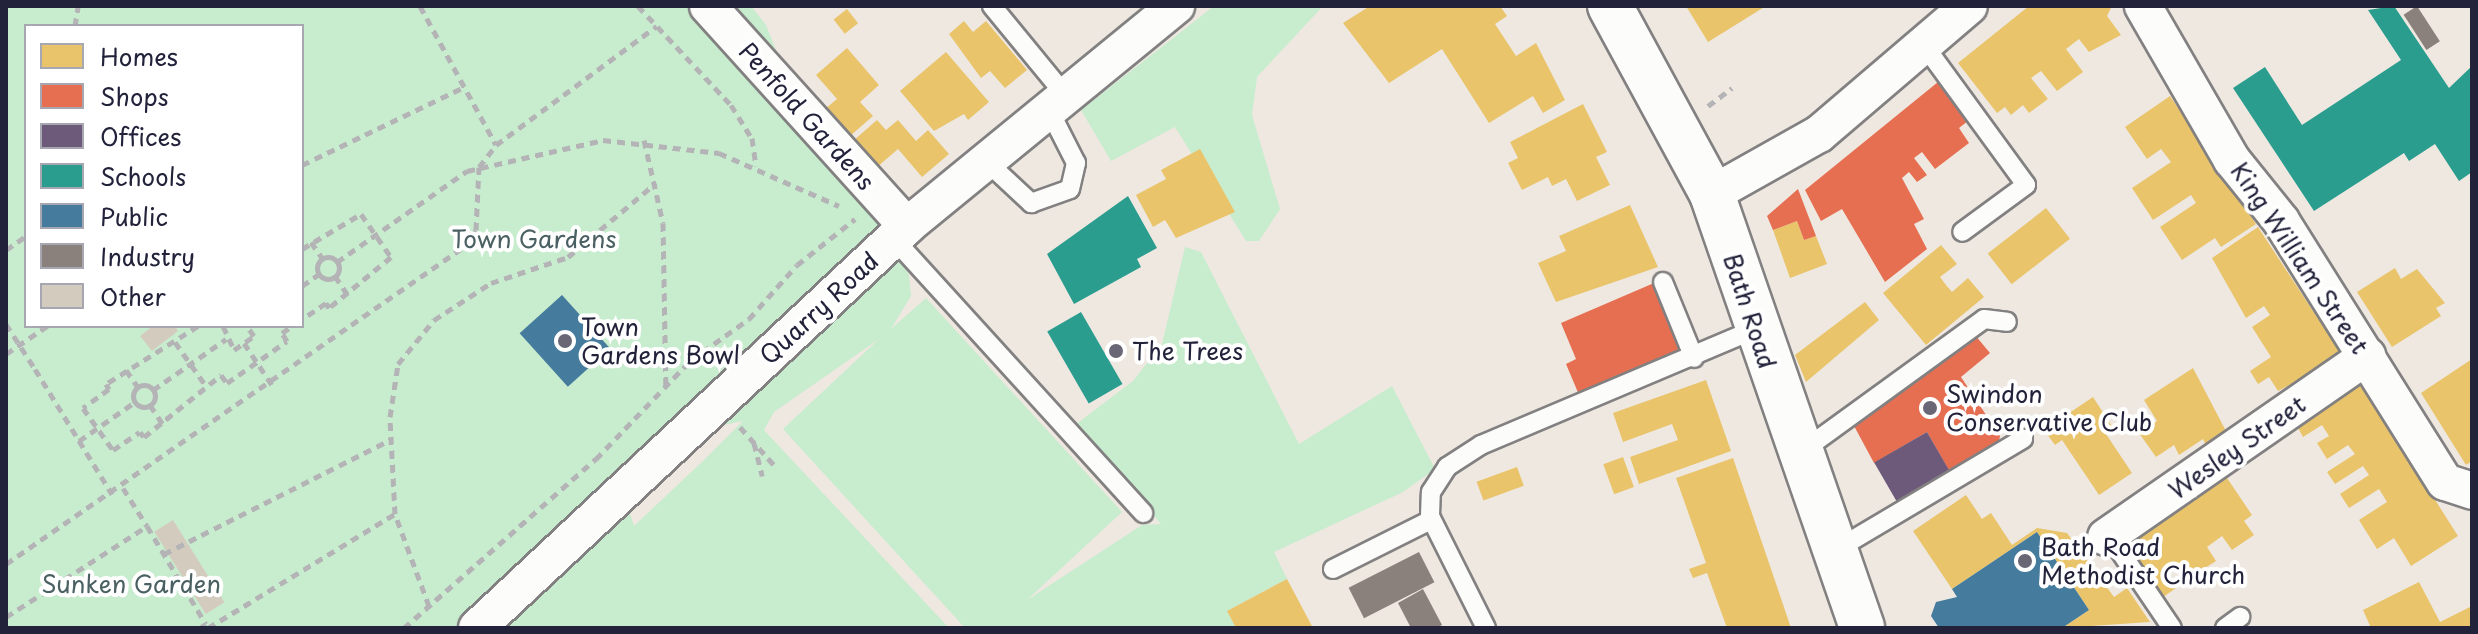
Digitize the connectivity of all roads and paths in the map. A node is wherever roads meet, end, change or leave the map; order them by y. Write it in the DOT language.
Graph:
graph roads {
  1 [pos="420,6"];
  2 [pos="638,6"];
  3 [pos="708,6"];
  4 [pos="992,6"];
  5 [pos="1176,6"];
  6 [pos="1610,6"];
  7 [pos="1969,6"];
  8 [pos="2143,6"];
  9 [pos="657,26"];
  10 [pos="1924,45"];
  11 [pos="464,87"];
  12 [pos="1058,103"];
  13 [pos="644,140"];
  14 [pos="496,145"];
  15 [pos="986,161"];
  16 [pos="304,164"];
  17 [pos="479,167"];
  18 [pos="656,183"];
  19 [pos="1712,194"];
  20 [pos="861,215"];
  21 [pos="900,232"];
  22 [pos="1962,232"];
  23 [pos="376,235"];
  24 [pos="24,237"];
  25 [pos="311,242"];
  26 [pos="304,247"];
  27 [pos="6,250"];
  28 [pos="323,259"];
  29 [pos="337,262"];
  30 [pos="319,274"];
  31 [pos="335,276"];
  32 [pos="1663,282"];
  33 [pos="304,285"];
  34 [pos="348,295"];
  35 [pos="304,318"];
  36 [pos="2007,322"];
  37 [pos="6,324"];
  38 [pos="44,328"];
  39 [pos="195,328"];
  40 [pos="223,328"];
  41 [pos="248,328"];
  42 [pos="289,328"];
  43 [pos="1756,329"];
  44 [pos="226,339"];
  45 [pos="175,342"];
  46 [pos="244,343"];
  47 [pos="6,354"];
  48 [pos="2367,356"];
  49 [pos="1694,358"];
  50 [pos="257,363"];
  51 [pos="190,364"];
  52 [pos="126,370"];
  53 [pos="273,385"];
  54 [pos="206,386"];
  55 [pos="138,387"];
  56 [pos="153,390"];
  57 [pos="666,391"];
  58 [pos="135,402"];
  59 [pos="718,403"];
  60 [pos="150,405"];
  61 [pos="163,424"];
  62 [pos="98,428"];
  63 [pos="2023,439"];
  64 [pos="390,440"];
  65 [pos="79,441"];
  66 [pos="754,443"];
  67 [pos="1798,453"];
  68 [pos="774,465"];
  69 [pos="762,476"];
  70 [pos="123,488"];
  71 [pos="2472,491"];
  72 [pos="112,494"];
  73 [pos="1143,513"];
  74 [pos="395,514"];
  75 [pos="1431,520"];
  76 [pos="147,526"];
  77 [pos="2108,536"];
  78 [pos="1832,552"];
  79 [pos="164,554"];
  80 [pos="6,564"];
  81 [pos="1333,569"];
  82 [pos="429,606"];
  83 [pos="6,617"];
  84 [pos="205,627"];
  85 [pos="404,628"];
  86 [pos="477,628"];
  87 [pos="1486,628"];
  88 [pos="1862,628"];
  89 [pos="2172,628"];
  1 -- 11 [label="path"];
  2 -- 9 [label="path"];
  3 -- 21 [label="street, Penfold Gardens"];
  4 -- 12 [label="lane"];
  5 -- 12 [label="street, Quarry Road"];
  6 -- 19 [label="main road, Bath Road"];
  7 -- 10 [label="street"];
  8 -- 48 [label="street, King William Street"];
  9 -- 13 [label="path"];
  9 -- 14 [label="path"];
  10 -- 19 [label="street"];
  10 -- 22 [label="lane"];
  11 -- 14 [label="path"];
  11 -- 16 [label="path"];
  12 -- 15 [label="street, Quarry Road"];
  12 -- 15 [label="lane"];
  13 -- 17 [label="path"];
  13 -- 18 [label="path"];
  14 -- 17 [label="path"];
  15 -- 21 [label="street, Quarry Road"];
  17 -- 23 [label="path"];
  17 -- 53 [label="path"];
  18 -- 57 [label="path"];
  18 -- 64 [label="path"];
  19 -- 43 [label="main road, Bath Road"];
  20 -- 57 [label="path"];
  21 -- 59 [label="street, Quarry Road"];
  21 -- 73 [label="lane"];
  23 -- 25 [label="path"];
  23 -- 29 [label="path"];
  23 -- 34 [label="path"];
  24 -- 27 [label="path"];
  25 -- 26 [label="path"];
  25 -- 28 [label="path"];
  28 -- 29 [label="path"];
  28 -- 30 [label="path"];
  29 -- 31 [label="path"];
  30 -- 31 [label="path"];
  30 -- 33 [label="path"];
  31 -- 34 [label="path"];
  32 -- 49 [label="lane"];
  34 -- 35 [label="path"];
  36 -- 67 [label="lane"];
  37 -- 65 [label="path, bridge"];
  38 -- 47 [label="path"];
  39 -- 45 [label="path"];
  40 -- 44 [label="path"];
  41 -- 46 [label="path"];
  42 -- 50 [label="path"];
  43 -- 49 [label="lane"];
  43 -- 67 [label="main road, Bath Road"];
  44 -- 46 [label="path"];
  44 -- 51 [label="path"];
  45 -- 51 [label="path"];
  45 -- 52 [label="path"];
  46 -- 50 [label="path"];
  48 -- 71 [label="street, King William Street"];
  48 -- 77 [label="street, Wesley Street"];
  49 -- 75 [label="lane"];
  50 -- 53 [label="path"];
  50 -- 54 [label="path"];
  51 -- 54 [label="path"];
  51 -- 56 [label="path"];
  52 -- 55 [label="path"];
  52 -- 62 [label="path"];
  53 -- 70 [label="path"];
  54 -- 61 [label="path"];
  55 -- 56 [label="path"];
  55 -- 58 [label="path"];
  56 -- 60 [label="path"];
  57 -- 82 [label="path"];
  58 -- 60 [label="path"];
  58 -- 62 [label="path"];
  59 -- 66 [label="path"];
  59 -- 86 [label="street, Quarry Road"];
  60 -- 61 [label="path"];
  61 -- 62 [label="path"];
  62 -- 65 [label="path"];
  63 -- 78 [label="lane"];
  64 -- 74 [label="path"];
  64 -- 79 [label="path"];
  65 -- 72 [label="path"];
  66 -- 68 [label="path"];
  66 -- 69 [label="path"];
  67 -- 78 [label="main road, Bath Road"];
  70 -- 72 [label="path"];
  70 -- 76 [label="path"];
  72 -- 80 [label="path"];
  74 -- 82 [label="path"];
  74 -- 84 [label="path"];
  75 -- 81 [label="lane"];
  75 -- 87 [label="lane"];
  76 -- 79 [label="path"];
  76 -- 83 [label="path"];
  77 -- 89 [label="lane"];
  78 -- 88 [label="main road, Bath Road"];
  79 -- 84 [label="path"];
  82 -- 85 [label="path"];
}
